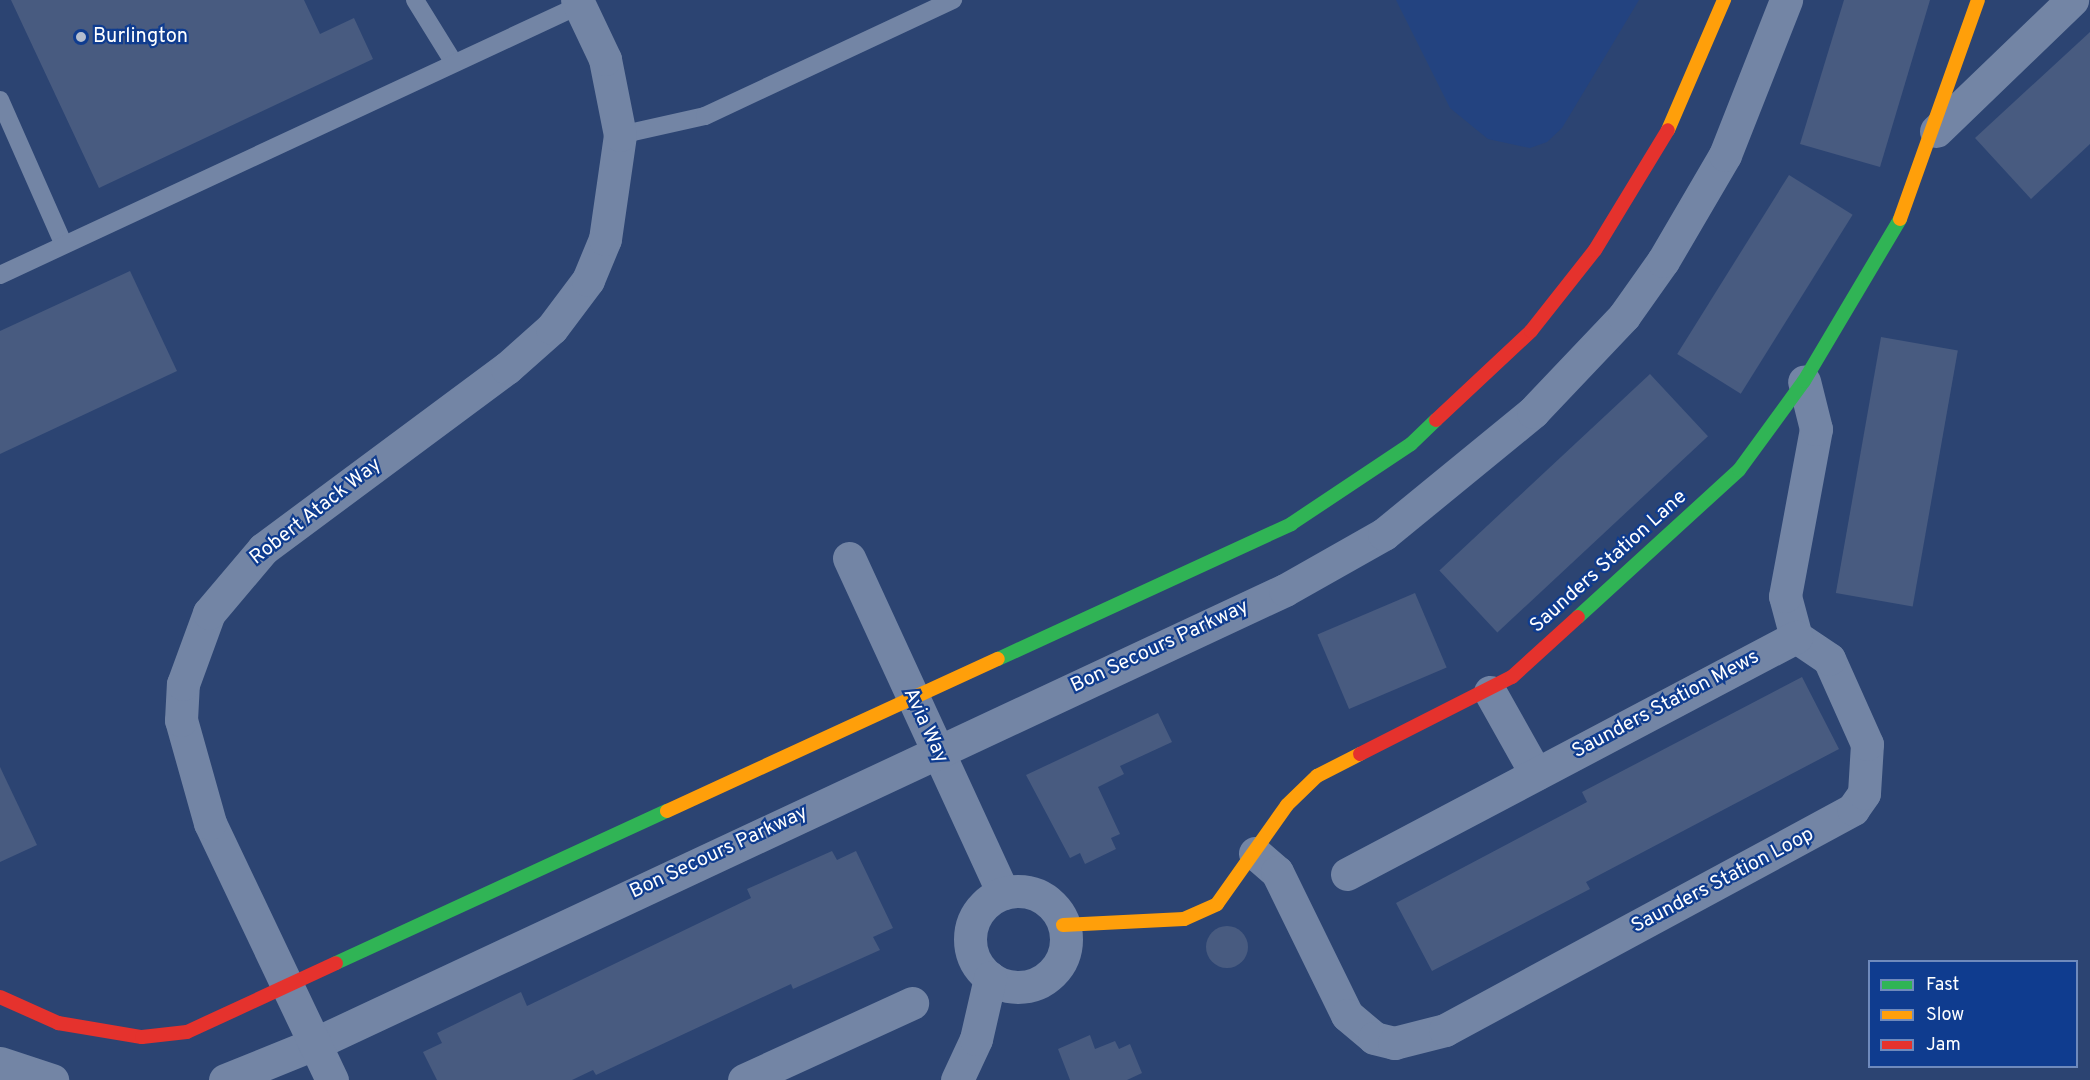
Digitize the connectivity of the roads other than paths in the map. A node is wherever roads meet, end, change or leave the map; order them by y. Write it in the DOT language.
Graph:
graph roads {
  1 [pos="415,0"];
  2 [pos="953,0"];
  3 [pos="1724,0"];
  4 [pos="1786,0"];
  5 [pos="1978,0"];
  6 [pos="2072,0"];
  7 [pos="578,2"];
  8 [pos="454,63"];
  9 [pos="0,100"];
  10 [pos="1936,131"];
  11 [pos="620,135"];
  12 [pos="64,245"];
  13 [pos="0,275"];
  14 [pos="1804,381"];
  15 [pos="849,558"];
  16 [pos="1796,637"];
  17 [pos="1490,692"];
  18 [pos="912,699"];
  19 [pos="936,751"];
  20 [pos="1536,774"];
  21 [pos="1255,853"];
  22 [pos="1347,874"];
  23 [pos="1003,893"];
  24 [pos="1063,925"];
  25 [pos="990,978"];
  26 [pos="288,989"];
  27 [pos="0,997"];
  28 [pos="912,1003"];
  29 [pos="314,1044"];
  30 [pos="0,1063"];
  31 [pos="766,1076"];
  32 [pos="37,1078"];
  33 [pos="225,1080"];
  34 [pos="332,1080"];
  35 [pos="957,1080"];
  1 -- 8 [label="lane"];
  2 -- 11 [label="lane"];
  3 -- 18 [label="street"];
  4 -- 19 [label="street, Bon Secours Parkway"];
  5 -- 10 [label="street, Saunders Station Lane"];
  6 -- 10 [label="street"];
  7 -- 8 [label="lane"];
  7 -- 11 [label="street, Robert Atack Way"];
  8 -- 12 [label="lane"];
  9 -- 12 [label="lane"];
  10 -- 14 [label="street, Saunders Station Lane"];
  11 -- 26 [label="street, Robert Atack Way"];
  12 -- 13 [label="lane"];
  14 -- 16 [label="street"];
  14 -- 17 [label="street, Saunders Station Lane"];
  15 -- 18 [label="street, Avia Way"];
  16 -- 20 [label="street, Saunders Station Mews"];
  16 -- 21 [label="street, Saunders Station Loop"];
  17 -- 20 [label="street"];
  17 -- 21 [label="street, Saunders Station Lane"];
  18 -- 19 [label="street, Avia Way"];
  18 -- 26 [label="street"];
  19 -- 23 [label="street, Avia Way"];
  19 -- 29 [label="street, Bon Secours Parkway"];
  20 -- 22 [label="street, Saunders Station Mews"];
  21 -- 24 [label="street, Saunders Station Lane"];
  23 -- 24 [label="street"];
  23 -- 25 [label="street"];
  24 -- 25 [label="street"];
  25 -- 35 [label="street"];
  26 -- 27 [label="street"];
  26 -- 29 [label="street, Robert Atack Way"];
  28 -- 31 [label="street"];
  29 -- 33 [label="street, Bon Secours Parkway"];
  29 -- 34 [label="street, Robert Atack Way"];
  30 -- 32 [label="street"];
}
